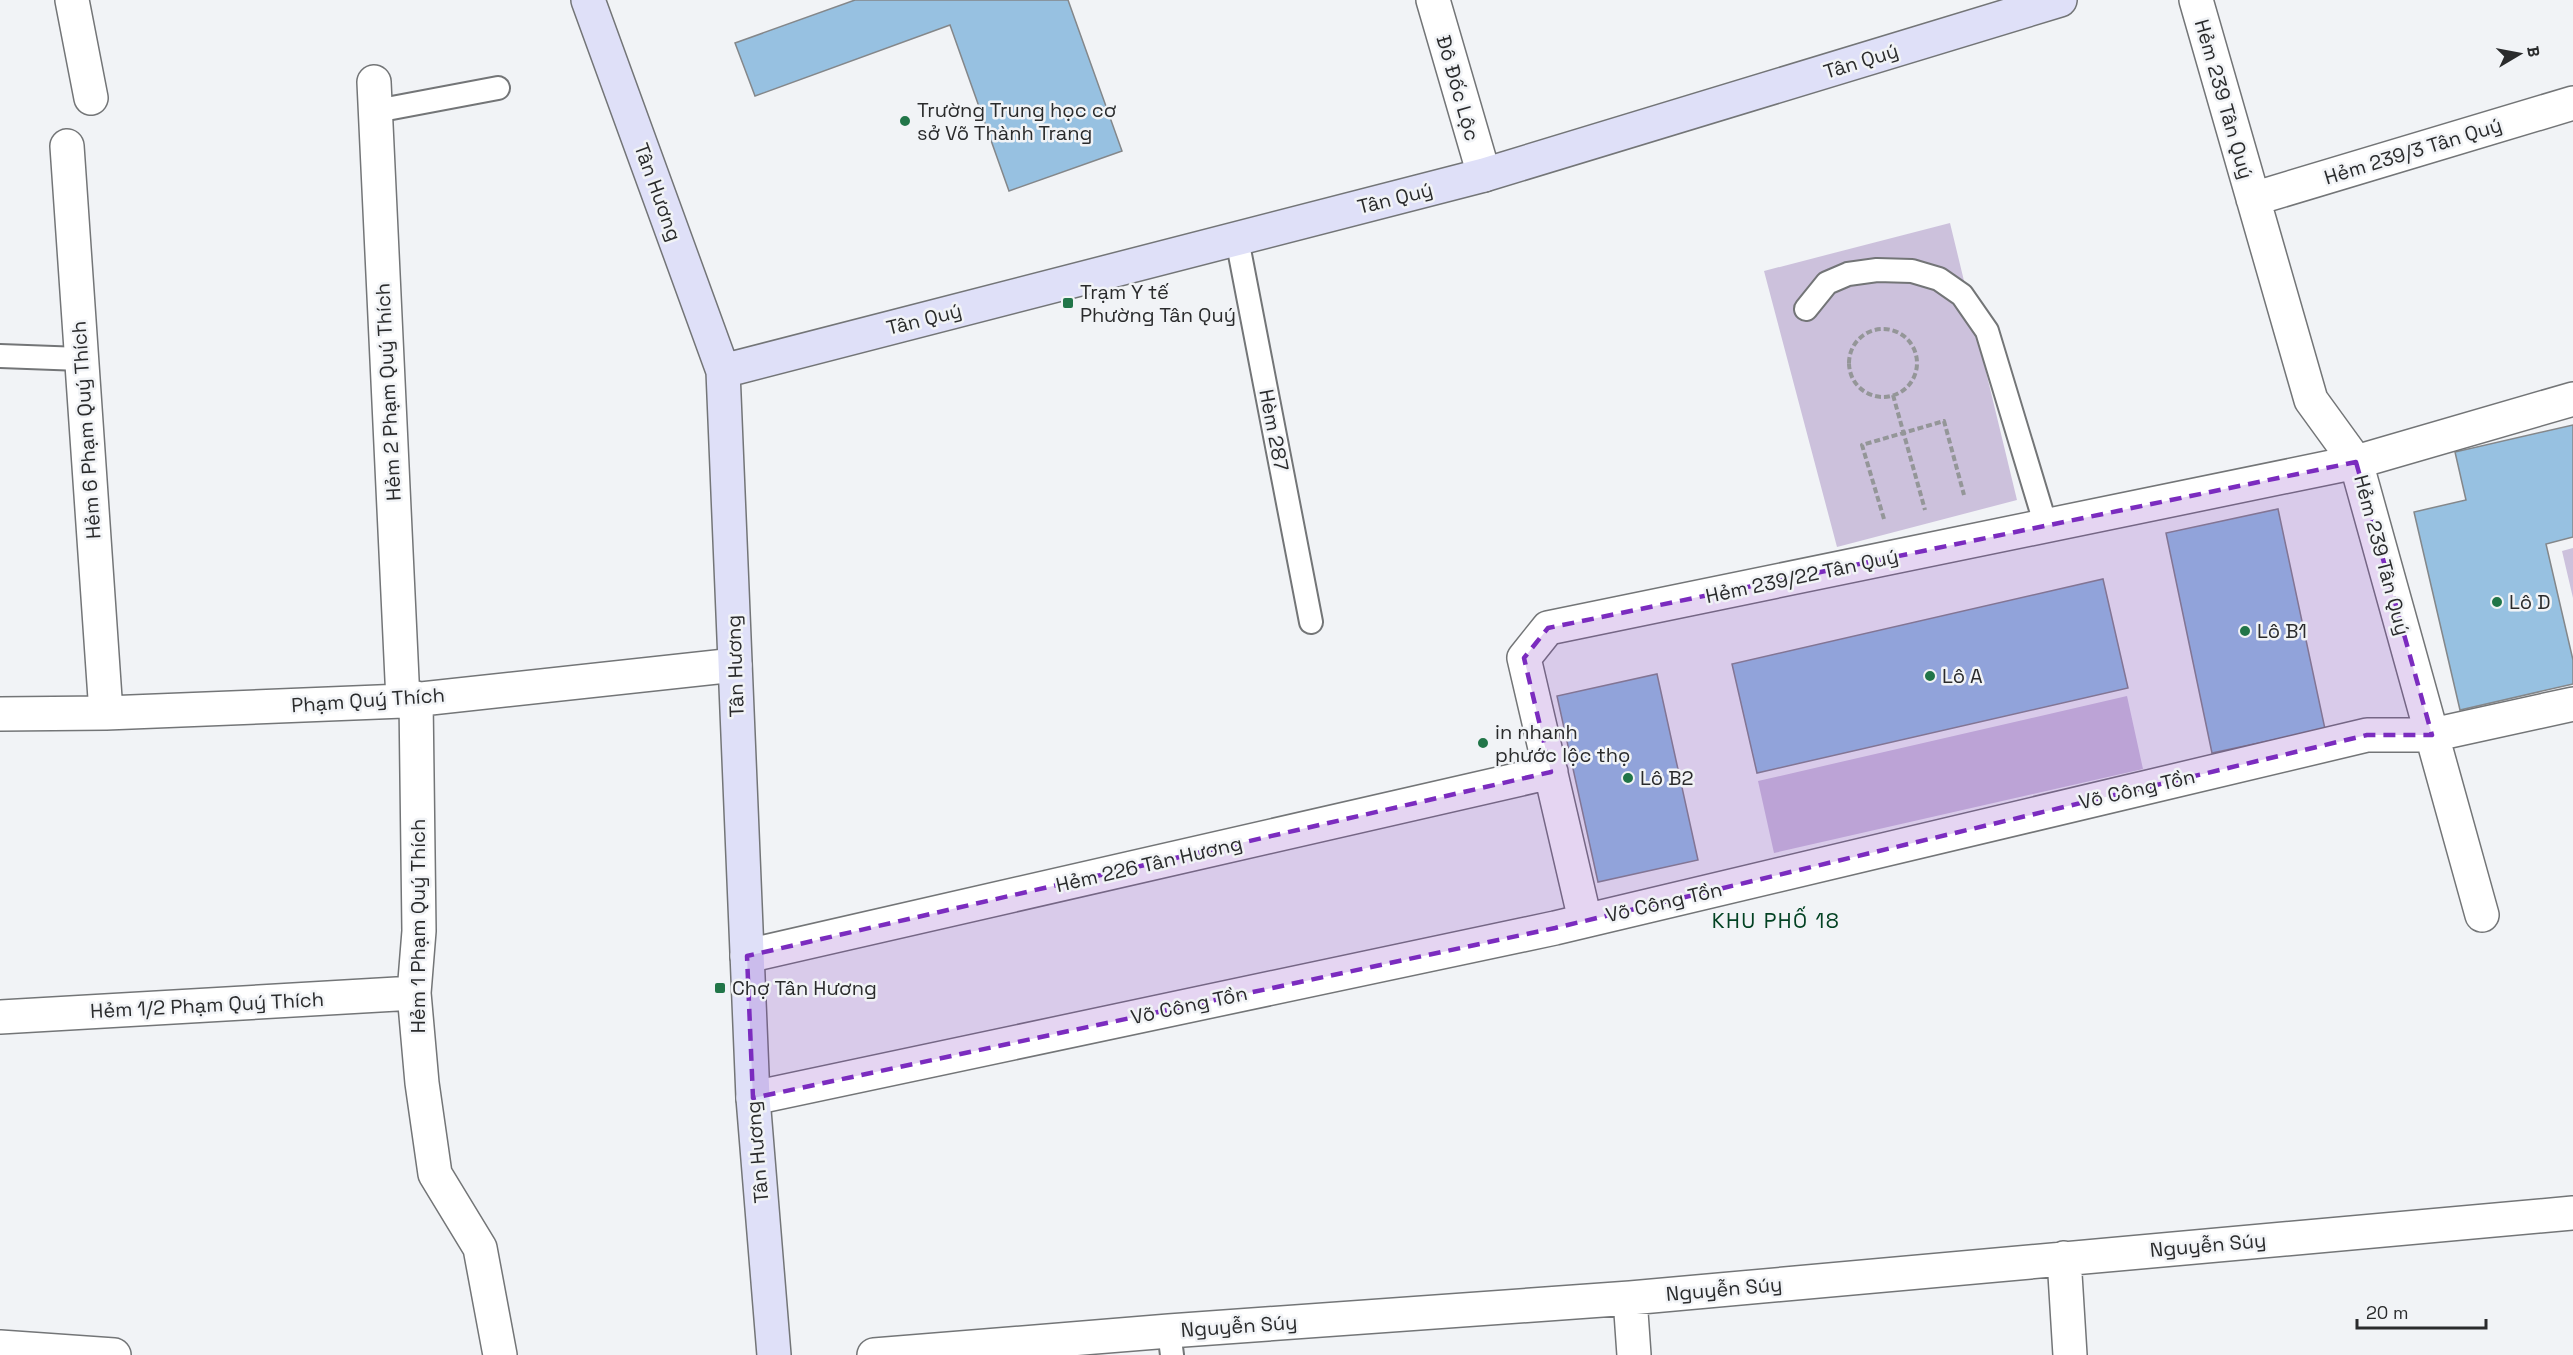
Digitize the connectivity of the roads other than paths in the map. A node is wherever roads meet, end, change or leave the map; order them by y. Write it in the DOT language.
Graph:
graph roads {
  1 [pos="72,0"];
  2 [pos="588,0"];
  3 [pos="1433,0"];
  4 [pos="2196,0"];
  5 [pos="2056,1"];
  6 [pos="498,88"];
  7 [pos="375,97"];
  8 [pos="91,98"];
  9 [pos="2573,104"];
  10 [pos="67,146"];
  11 [pos="1484,175"];
  12 [pos="2253,199"];
  13 [pos="1237,239"];
  14 [pos="1806,309"];
  15 [pos="0,356"];
  16 [pos="81,359"];
  17 [pos="723,371"];
  18 [pos="2573,399"];
  19 [pos="2356,462"];
  20 [pos="2046,526"];
  21 [pos="1311,622"];
  22 [pos="735,665"];
  23 [pos="409,700"];
  24 [pos="2573,704"];
  25 [pos="106,713"];
  26 [pos="0,714"];
  27 [pos="2432,735"];
  28 [pos="1551,772"];
  29 [pos="2482,915"];
  30 [pos="1585,920"];
  31 [pos="747,956"];
  32 [pos="414,993"];
  33 [pos="0,1017"];
  34 [pos="753,1098"];
  35 [pos="2573,1213"];
  36 [pos="2064,1258"];
  37 [pos="1630,1298"];
  38 [pos="1170,1343"];
  39 [pos="0,1347"];
  40 [pos="114,1355"];
  41 [pos="500,1355"];
  42 [pos="774,1355"];
  43 [pos="874,1355"];
  44 [pos="1634,1355"];
  45 [pos="2070,1355"];
  1 -- 8 [label="street"];
  2 -- 17 [label="street, Tân Hương"];
  3 -- 11 [label="street, Đô Đốc Lộc"];
  4 -- 12 [label="street, Hẻm 239 Tân Quý"];
  5 -- 11 [label="street, Tân Quý"];
  6 -- 7 [label="lane"];
  7 -- 23 [label="street, Hẻm 2 Phạm Quý Thích"];
  9 -- 12 [label="street, Hẻm 239/3 Tân Quý"];
  10 -- 16 [label="street, Hẻm 6 Phạm Quý Thích"];
  11 -- 13 [label="street, Tân Quý"];
  12 -- 19 [label="street, Hẻm 239 Tân Quý"];
  13 -- 17 [label="street, Tân Quý"];
  13 -- 21 [label="lane, Hèm 287"];
  14 -- 20 [label="lane"];
  15 -- 16 [label="lane"];
  16 -- 25 [label="street, Hẻm 6 Phạm Quý Thích"];
  17 -- 22 [label="street, Tân Hương"];
  18 -- 19 [label="street"];
  19 -- 20 [label="street, Hẻm 239/22 Tân Quý"];
  19 -- 27 [label="street, Hẻm 239 Tân Quý"];
  20 -- 28 [label="street, Hẻm 239/22 Tân Quý"];
  22 -- 23 [label="street, Phạm Quý Thích"];
  22 -- 31 [label="street, Tân Hương"];
  23 -- 25 [label="street, Phạm Quý Thích"];
  23 -- 32 [label="street, Hẻm 1 Phạm Quý Thích"];
  24 -- 27 [label="street, Võ Công Tồn"];
  25 -- 26 [label="street, Phạm Quý Thích"];
  27 -- 29 [label="street, Hẻm 239 Tân Quý"];
  27 -- 30 [label="street, Võ Công Tồn"];
  28 -- 30 [label="street, Hẻm 239/22 Tân Quý"];
  28 -- 31 [label="street, Hẻm 226 Tân Hương"];
  30 -- 34 [label="street, Võ Công Tồn"];
  31 -- 34 [label="street, Tân Hương"];
  32 -- 33 [label="street, Hẻm 1/2 Phạm Quý Thích"];
  32 -- 41 [label="street, Hẻm 1 Phạm Quý Thích"];
  34 -- 42 [label="street, Tân Hương"];
  35 -- 36 [label="street, Nguyễn Súy"];
  36 -- 37 [label="street, Nguyễn Súy"];
  36 -- 45 [label="street"];
  37 -- 38 [label="street, Nguyễn Súy"];
  37 -- 44 [label="street"];
  38 -- 43 [label="street, Nguyễn Súy"];
  39 -- 40 [label="street"];
}
